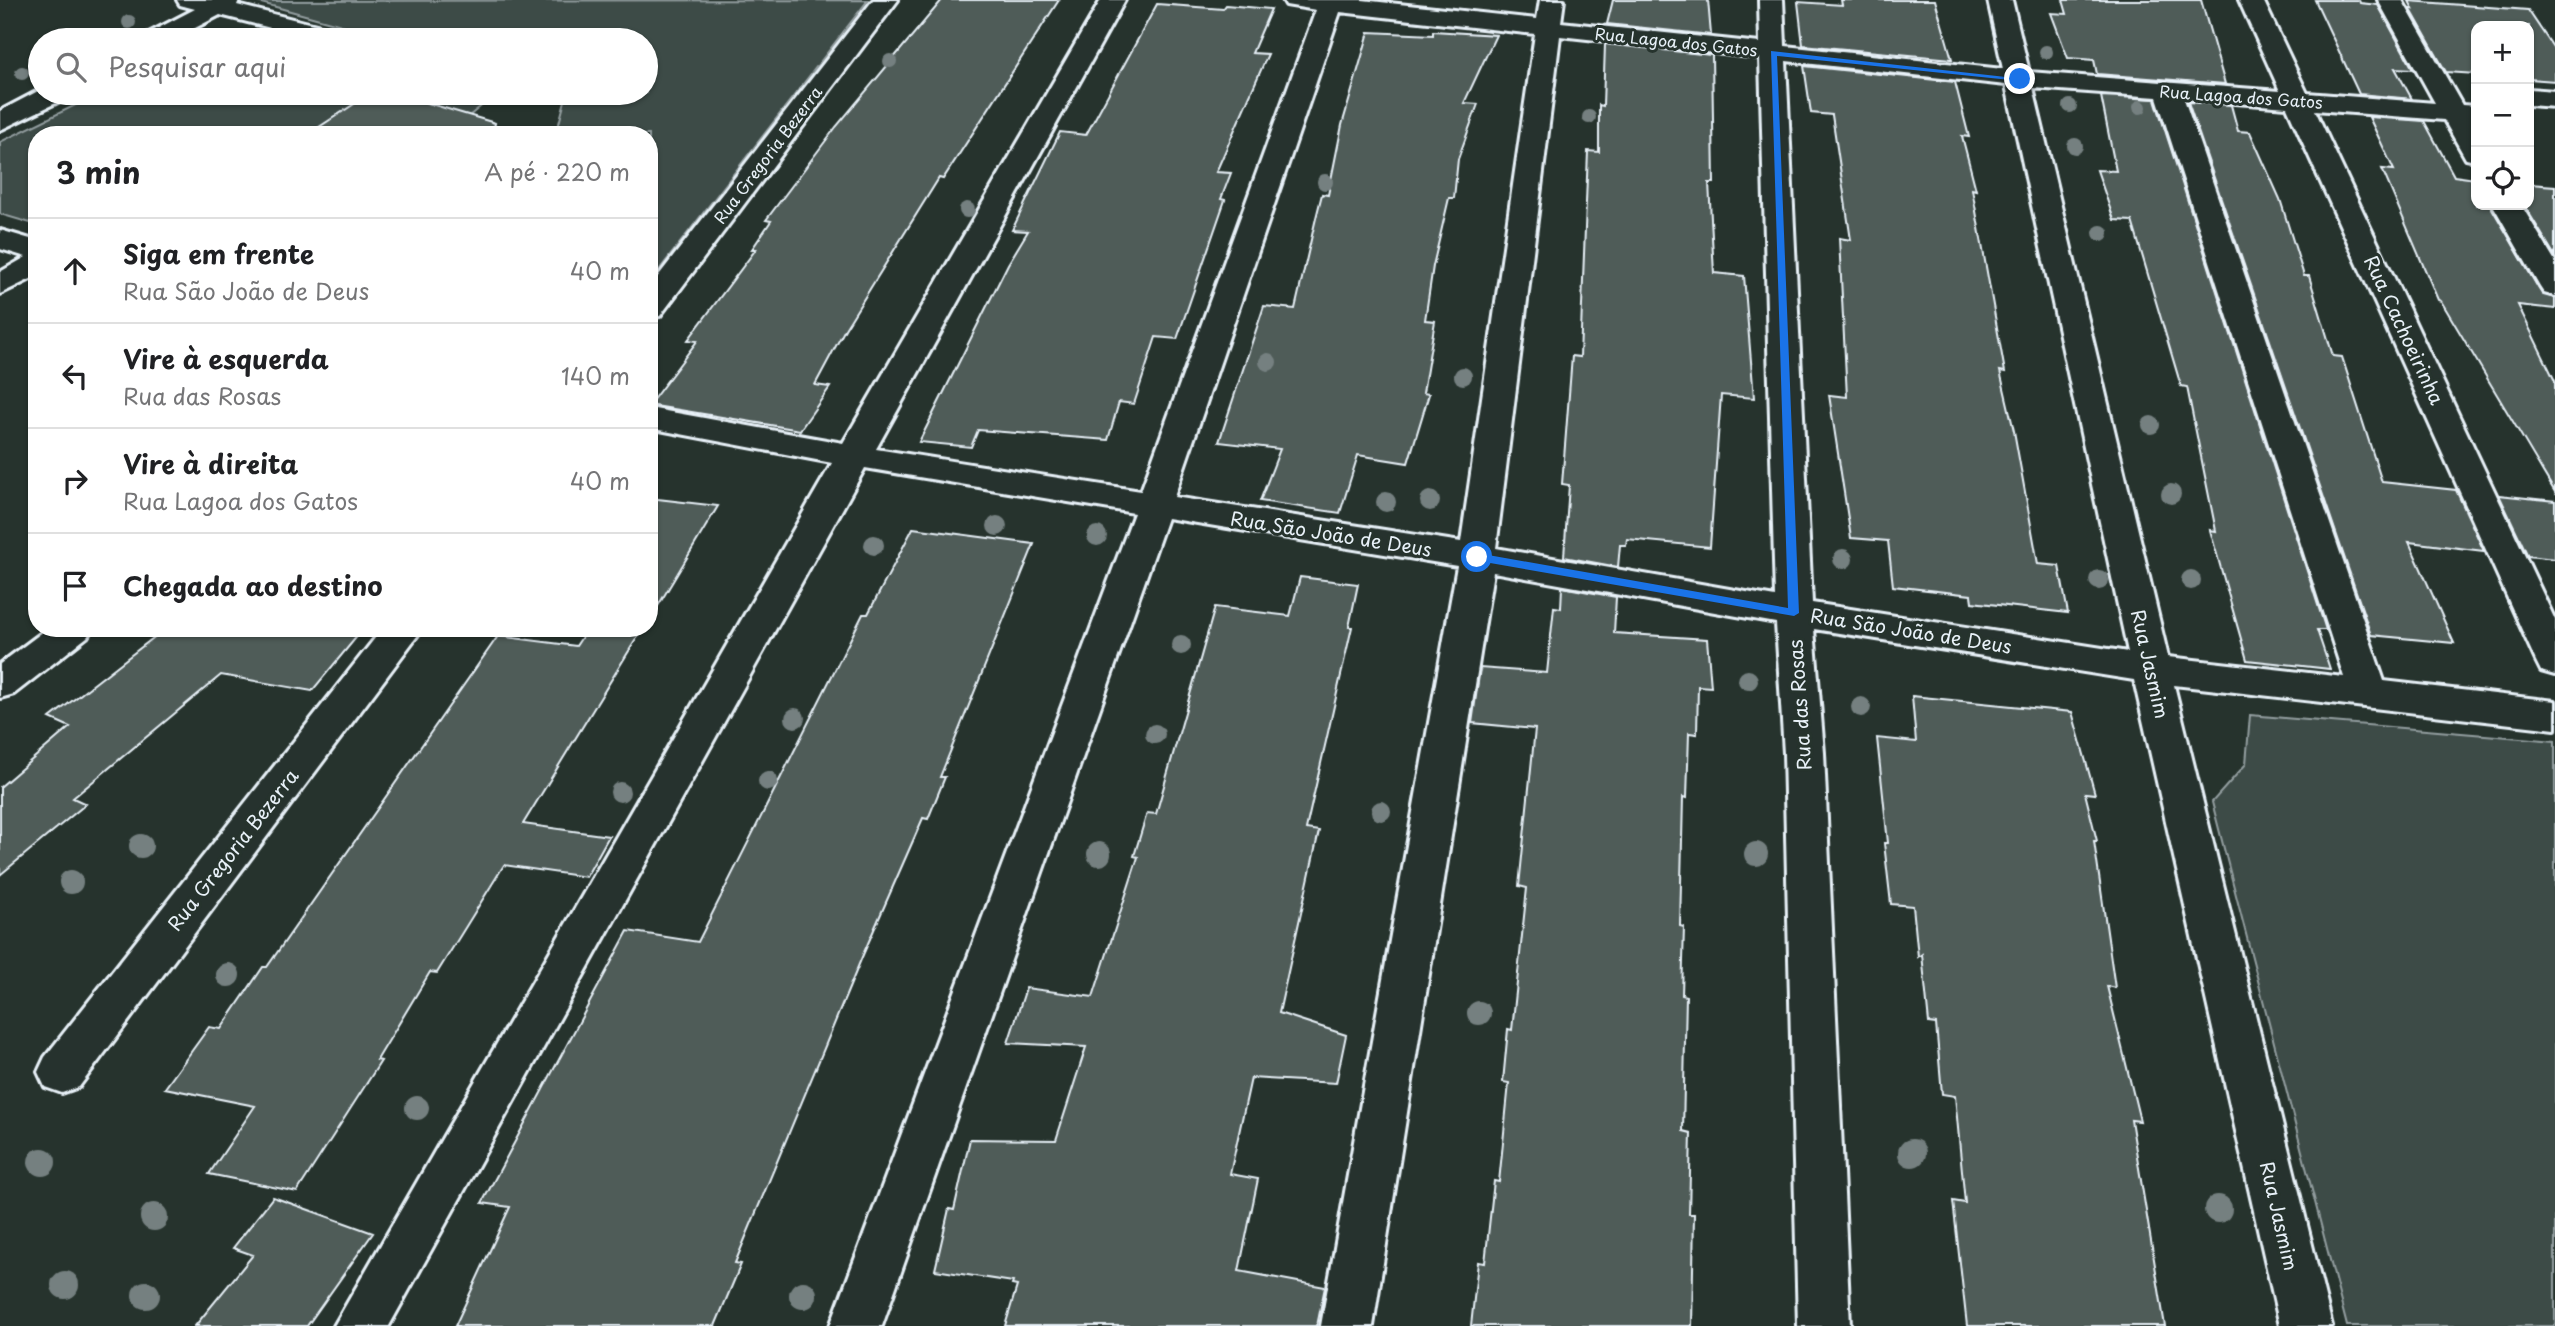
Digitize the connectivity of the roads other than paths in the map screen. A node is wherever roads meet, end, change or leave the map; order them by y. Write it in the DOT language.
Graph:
graph roads {
  1 [pos="189,0"];
  2 [pos="886,0"];
  3 [pos="1113,0"];
  4 [pos="1771,0"];
  5 [pos="2000,0"];
  6 [pos="2251,0"];
  7 [pos="2390,0"];
  8 [pos="1319,1"];
  9 [pos="223,3"];
  10 [pos="1550,14"];
  11 [pos="176,28"];
  12 [pos="307,28"];
  13 [pos="1773,53"];
  14 [pos="2020,79"];
  15 [pos="2168,92"];
  16 [pos="2534,97"];
  17 [pos="2555,99"];
  18 [pos="2299,101"];
  19 [pos="32,105"];
  20 [pos="2457,106"];
  21 [pos="2534,118"];
  22 [pos="2555,120"];
  23 [pos="0,122"];
  24 [pos="2474,147"];
  25 [pos="2510,210"];
  26 [pos="0,239"];
  27 [pos="28,248"];
  28 [pos="28,268"];
  29 [pos="0,285"];
  30 [pos="2555,288"];
  31 [pos="658,297"];
  32 [pos="658,420"];
  33 [pos="855,456"];
  34 [pos="1154,505"];
  35 [pos="1477,557"];
  36 [pos="1794,613"];
  37 [pos="62,637"];
  38 [pos="397,637"];
  39 [pos="2555,661"];
  40 [pos="2151,669"];
  41 [pos="0,684"];
  42 [pos="2369,694"];
  43 [pos="2555,715"];
  44 [pos="62,1072"];
  45 [pos="360,1326"];
  46 [pos="856,1326"];
  47 [pos="1347,1326"];
  48 [pos="1824,1326"];
  49 [pos="2306,1326"];
  1 -- 9 [label="street"];
  2 -- 31 [label="street, Rua Gregoria Bezerra"];
  3 -- 33 [label="street"];
  4 -- 13 [label="street, Rua das Rosas"];
  5 -- 14 [label="street, Rua Jasmim"];
  6 -- 18 [label="street, Rua Cachoeirinha"];
  7 -- 20 [label="street"];
  8 -- 10 [label="street, Rua Lagoa dos Gatos"];
  8 -- 34 [label="street"];
  9 -- 11 [label="street"];
  9 -- 12 [label="street"];
  10 -- 13 [label="street, Rua Lagoa dos Gatos"];
  10 -- 35 [label="street"];
  13 -- 14 [label="street, Rua Lagoa dos Gatos"];
  13 -- 36 [label="street, Rua das Rosas"];
  14 -- 15 [label="street, Rua Lagoa dos Gatos"];
  14 -- 40 [label="street, Rua Jasmim"];
  15 -- 18 [label="street, Rua Lagoa dos Gatos"];
  15 -- 42 [label="street"];
  16 -- 17 [label="street"];
  18 -- 20 [label="street, Rua Lagoa dos Gatos"];
  18 -- 39 [label="street, Rua Cachoeirinha"];
  19 -- 23 [label="street"];
  20 -- 24 [label="street"];
  21 -- 22 [label="street"];
  25 -- 30 [label="street"];
  26 -- 27 [label="street"];
  28 -- 29 [label="street"];
  32 -- 33 [label="street, Rua São João de Deus"];
  33 -- 34 [label="street, Rua São João de Deus"];
  33 -- 45 [label="street"];
  34 -- 35 [label="street, Rua São João de Deus"];
  34 -- 46 [label="street"];
  35 -- 36 [label="street, Rua São João de Deus"];
  35 -- 47 [label="street"];
  36 -- 40 [label="street, Rua São João de Deus"];
  36 -- 48 [label="street, Rua das Rosas"];
  37 -- 41 [label="street"];
  38 -- 44 [label="street, Rua Gregoria Bezerra"];
  40 -- 42 [label="street, Rua São João de Deus"];
  40 -- 49 [label="street, Rua Jasmim"];
  42 -- 43 [label="street, Rua São João de Deus"];
}
